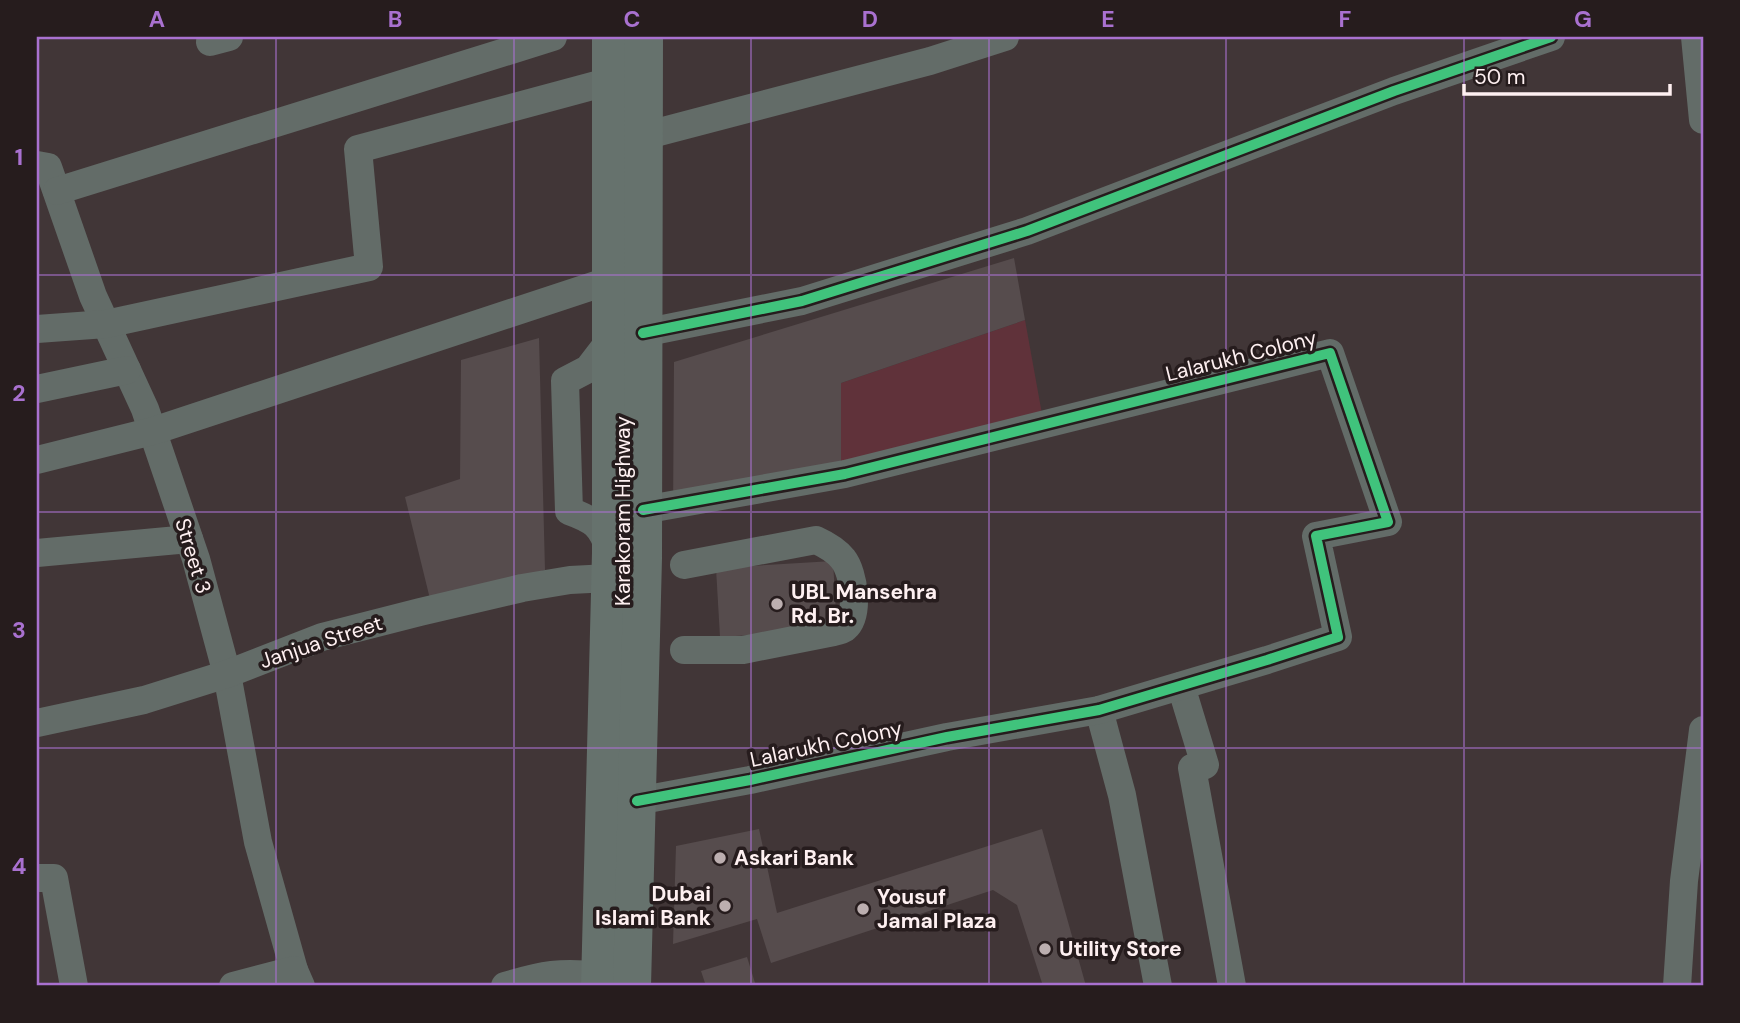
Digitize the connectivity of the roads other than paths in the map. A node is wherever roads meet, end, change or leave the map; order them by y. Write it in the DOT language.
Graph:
graph roads {
  1 [pos="552,37"];
  2 [pos="611,37"];
  3 [pos="644,37"];
  4 [pos="1005,37"];
  5 [pos="1551,37"];
  6 [pos="1695,37"];
  7 [pos="611,81"];
  8 [pos="1703,120"];
  9 [pos="643,136"];
  10 [pos="37,165"];
  11 [pos="57,191"];
  12 [pos="611,280"];
  13 [pos="106,324"];
  14 [pos="37,329"];
  15 [pos="627,336"];
  16 [pos="127,370"];
  17 [pos="37,389"];
  18 [pos="153,431"];
  19 [pos="37,460"];
  20 [pos="643,510"];
  21 [pos="189,539"];
  22 [pos="37,553"];
  23 [pos="684,565"];
  24 [pos="610,566"];
  25 [pos="684,650"];
  26 [pos="227,674"];
  27 [pos="1181,686"];
  28 [pos="1099,710"];
  29 [pos="37,723"];
  30 [pos="1703,730"];
  31 [pos="637,801"];
  32 [pos="636,860"];
  33 [pos="37,878"];
  34 [pos="298,978"];
  35 [pos="611,983"];
  36 [pos="74,986"];
  37 [pos="233,986"];
  38 [pos="505,986"];
  39 [pos="657,986"];
  40 [pos="1158,986"];
  41 [pos="1232,986"];
  42 [pos="1677,986"];
  1 -- 11 [label="street"];
  2 -- 7 [label="highway, Karakoram Highway"];
  3 -- 9 [label="highway, Karakoram Highway"];
  4 -- 9 [label="street"];
  5 -- 15 [label="street"];
  6 -- 8 [label="street"];
  7 -- 12 [label="highway, Karakoram Highway"];
  7 -- 13 [label="street"];
  9 -- 15 [label="highway, Karakoram Highway"];
  10 -- 11 [label="street, Street 3"];
  11 -- 13 [label="street, Street 3"];
  12 -- 15 [label="highway, Karakoram Highway"];
  12 -- 18 [label="street"];
  13 -- 14 [label="street"];
  13 -- 16 [label="street, Street 3"];
  15 -- 20 [label="highway, Karakoram Highway"];
  15 -- 24 [label="highway, Karakoram Highway"];
  16 -- 17 [label="street"];
  16 -- 18 [label="street, Street 3"];
  18 -- 19 [label="street"];
  18 -- 21 [label="street, Street 3"];
  20 -- 27 [label="street, Lalarukh Colony"];
  20 -- 31 [label="highway, Karakoram Highway"];
  21 -- 22 [label="street"];
  21 -- 26 [label="street, Street 3"];
  23 -- 25 [label="street"];
  24 -- 26 [label="street, Janjua Street"];
  24 -- 35 [label="highway, Karakoram Highway"];
  26 -- 29 [label="street, Janjua Street"];
  26 -- 34 [label="street, Street 3"];
  27 -- 28 [label="street, Lalarukh Colony"];
  27 -- 41 [label="street"];
  28 -- 31 [label="street, Lalarukh Colony"];
  28 -- 40 [label="street"];
  30 -- 42 [label="street"];
  31 -- 32 [label="highway, Karakoram Highway"];
  32 -- 35 [label="highway, Karakoram Highway"];
  32 -- 39 [label="highway"];
  33 -- 36 [label="street"];
  34 -- 37 [label="street"];
  35 -- 38 [label="street"];
}
